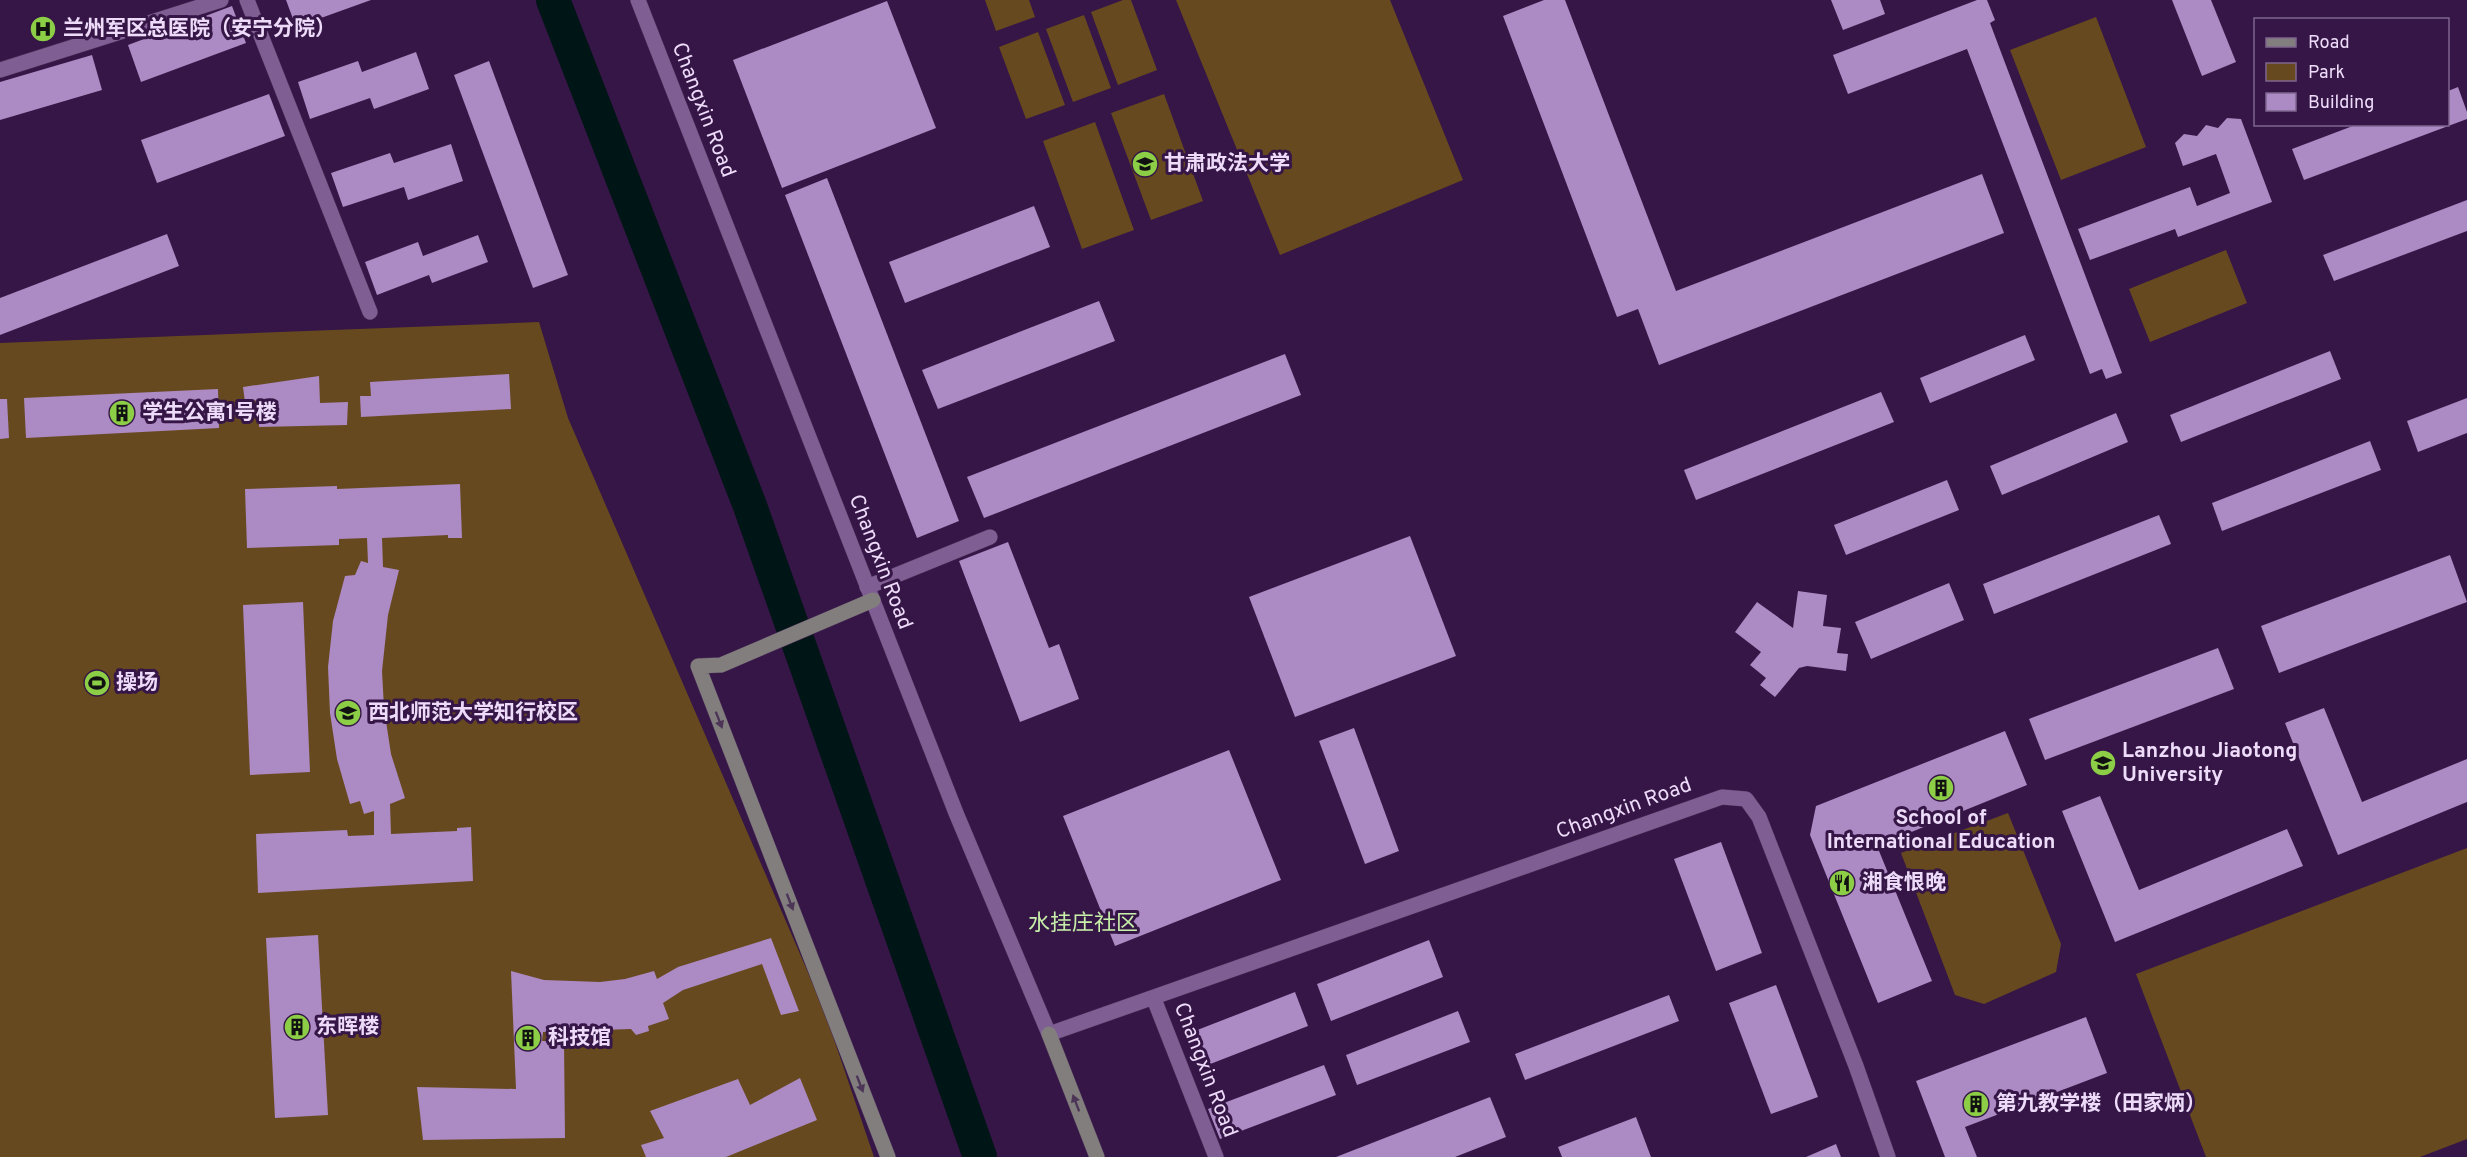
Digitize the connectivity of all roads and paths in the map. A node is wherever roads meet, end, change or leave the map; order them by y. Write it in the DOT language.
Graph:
graph roads {
  1 [pos="220,0"];
  2 [pos="247,0"];
  3 [pos="638,0"];
  4 [pos="0,70"];
  5 [pos="370,312"];
  6 [pos="990,537"];
  7 [pos="870,594"];
  8 [pos="1154,999"];
  9 [pos="1049,1034"];
  10 [pos="888,1157"];
  11 [pos="1097,1157"];
  12 [pos="1216,1157"];
  13 [pos="1888,1157"];
  1 -- 4 [label="street"];
  2 -- 5 [label="street"];
  3 -- 7 [label="street, Changxin Road"];
  6 -- 7 [label="street"];
  7 -- 9 [label="street, Changxin Road"];
  7 -- 10 [label="street, one-way"];
  8 -- 9 [label="street, Changxin Road"];
  8 -- 12 [label="street, Changxin Road"];
  8 -- 13 [label="street, Changxin Road"];
  11 -- 9 [label="street, one-way"];
}
